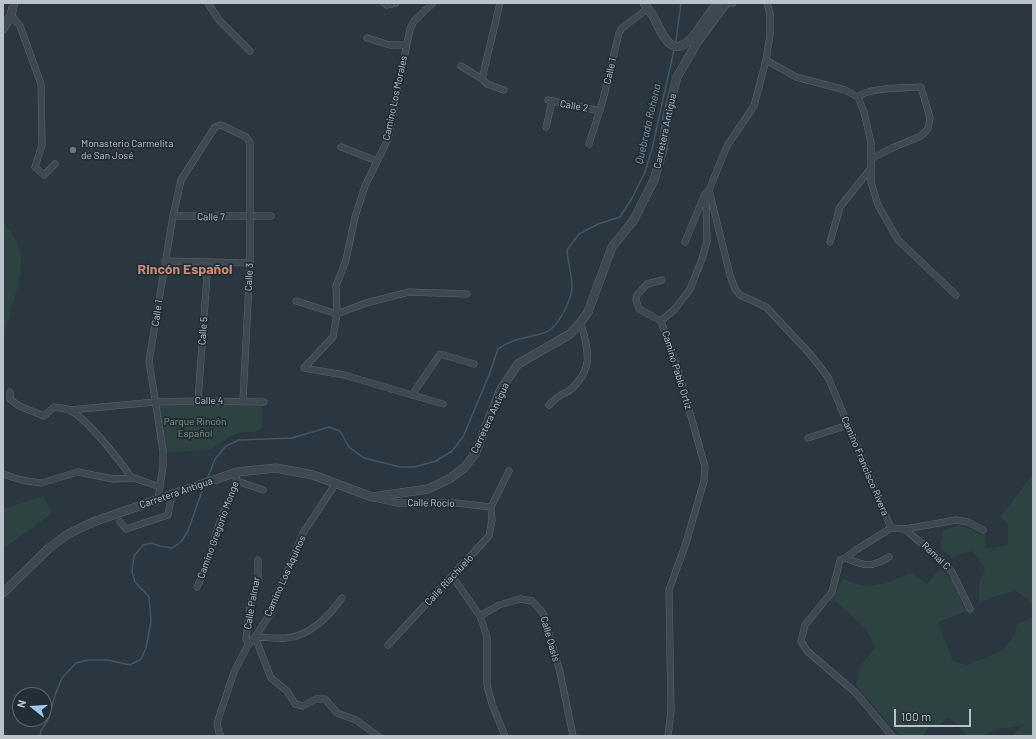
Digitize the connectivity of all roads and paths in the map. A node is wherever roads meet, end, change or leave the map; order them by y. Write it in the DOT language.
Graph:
graph roads {
  1 [pos="14,3"];
  2 [pos="208,3"];
  3 [pos="384,3"];
  4 [pos="396,3"];
  5 [pos="433,3"];
  6 [pos="500,3"];
  7 [pos="725,3"];
  8 [pos="767,3"];
  9 [pos="646,6"];
  10 [pos="10,15"];
  11 [pos="3,29"];
  12 [pos="367,38"];
  13 [pos="406,45"];
  14 [pos="250,51"];
  15 [pos="766,60"];
  16 [pos="461,66"];
  17 [pos="482,79"];
  18 [pos="504,90"];
  19 [pos="858,97"];
  20 [pos="600,111"];
  21 [pos="546,127"];
  22 [pos="589,144"];
  23 [pos="341,147"];
  24 [pos="250,154"];
  25 [pos="871,159"];
  26 [pos="376,161"];
  27 [pos="55,164"];
  28 [pos="871,168"];
  29 [pos="708,190"];
  30 [pos="704,196"];
  31 [pos="173,216"];
  32 [pos="271,216"];
  33 [pos="249,217"];
  34 [pos="685,242"];
  35 [pos="830,242"];
  36 [pos="165,261"];
  37 [pos="208,262"];
  38 [pos="250,263"];
  39 [pos="662,280"];
  40 [pos="467,294"];
  41 [pos="956,295"];
  42 [pos="296,300"];
  43 [pos="337,314"];
  44 [pos="661,321"];
  45 [pos="580,322"];
  46 [pos="474,364"];
  47 [pos="10,392"];
  48 [pos="412,395"];
  49 [pos="198,401"];
  50 [pos="243,401"];
  51 [pos="155,402"];
  52 [pos="264,402"];
  53 [pos="443,404"];
  54 [pos="549,405"];
  55 [pos="70,410"];
  56 [pos="848,425"];
  57 [pos="808,438"];
  58 [pos="237,472"];
  59 [pos="509,472"];
  60 [pos="3,474"];
  61 [pos="131,477"];
  62 [pos="237,481"];
  63 [pos="336,483"];
  64 [pos="160,487"];
  65 [pos="263,490"];
  66 [pos="172,493"];
  67 [pos="372,498"];
  68 [pos="158,499"];
  69 [pos="491,507"];
  70 [pos="120,522"];
  71 [pos="891,528"];
  72 [pos="906,529"];
  73 [pos="983,530"];
  74 [pos="889,557"];
  75 [pos="846,558"];
  76 [pos="258,560"];
  77 [pos="452,576"];
  78 [pos="197,587"];
  79 [pos="3,593"];
  80 [pos="342,598"];
  81 [pos="970,610"];
  82 [pos="480,616"];
  83 [pos="255,637"];
  84 [pos="248,645"];
  85 [pos="388,645"];
  86 [pos="222,736"];
  87 [pos="378,736"];
  88 [pos="505,736"];
  89 [pos="573,736"];
  90 [pos="668,736"];
  91 [pos="892,736"];
  1 -- 10 [label="street"];
  2 -- 14 [label="street"];
  3 -- 4 [label="street"];
  5 -- 13 [label="street, Camino Los Morales"];
  6 -- 17 [label="street"];
  7 -- 9 [label="street"];
  7 -- 45 [label="street, Carretera Antigua"];
  8 -- 15 [label="street"];
  9 -- 20 [label="street, Calle 1"];
  10 -- 11 [label="street"];
  10 -- 27 [label="street"];
  12 -- 13 [label="street"];
  13 -- 26 [label="street, Camino Los Morales"];
  15 -- 19 [label="street"];
  15 -- 29 [label="street"];
  16 -- 17 [label="street"];
  17 -- 18 [label="street"];
  19 -- 25 [label="street"];
  19 -- 25 [label="street"];
  20 -- 21 [label="street, Calle 2"];
  20 -- 22 [label="street, Calle 1"];
  23 -- 26 [label="street"];
  24 -- 31 [label="street, Calle 1"];
  24 -- 33 [label="street, Calle 3"];
  25 -- 28 [label="street"];
  26 -- 43 [label="street, Camino Los Morales"];
  28 -- 35 [label="street"];
  28 -- 41 [label="street"];
  29 -- 30 [label="street"];
  29 -- 56 [label="street, Camino Francisco Rivera"];
  30 -- 34 [label="street"];
  30 -- 44 [label="street, Camino Pablo Ortiz"];
  31 -- 33 [label="street, Calle 7"];
  31 -- 36 [label="street, Calle 1"];
  32 -- 33 [label="street, Calle 7"];
  33 -- 38 [label="street, Calle 3"];
  36 -- 37 [label="street"];
  36 -- 51 [label="street, Calle 1"];
  37 -- 38 [label="street"];
  37 -- 49 [label="street, Calle 5"];
  38 -- 50 [label="street, Calle 3"];
  39 -- 44 [label="street"];
  40 -- 43 [label="street"];
  42 -- 43 [label="street"];
  43 -- 48 [label="street, Camino Los Morales"];
  44 -- 90 [label="street, Camino Pablo Ortiz"];
  45 -- 54 [label="street"];
  45 -- 67 [label="street, Carretera Antigua"];
  46 -- 48 [label="street"];
  47 -- 55 [label="street, Calle 4"];
  48 -- 53 [label="street"];
  49 -- 50 [label="street, Calle 4"];
  49 -- 51 [label="street, Calle 4"];
  50 -- 52 [label="street, Calle 4"];
  51 -- 55 [label="street, Calle 4"];
  51 -- 64 [label="street, Calle 1"];
  55 -- 61 [label="street"];
  56 -- 57 [label="street"];
  56 -- 71 [label="street, Camino Francisco Rivera"];
  58 -- 62 [label="street, Camino Gregorio Monge"];
  58 -- 63 [label="street, Carretera Antigua"];
  58 -- 66 [label="street, Carretera Antigua"];
  59 -- 69 [label="street"];
  60 -- 61 [label="street"];
  61 -- 64 [label="street"];
  62 -- 65 [label="street"];
  62 -- 78 [label="street, Camino Gregorio Monge"];
  63 -- 67 [label="street, Carretera Antigua"];
  63 -- 83 [label="street, Camino Los Aquinos"];
  64 -- 68 [label="street, Calle 1"];
  66 -- 68 [label="street, Carretera Antigua"];
  66 -- 70 [label="street"];
  67 -- 69 [label="street, Calle Rocío"];
  68 -- 79 [label="street, Carretera Antigua"];
  69 -- 77 [label="street, Calle Riachuelo"];
  71 -- 72 [label="street"];
  71 -- 75 [label="street, Camino Francisco Rivera"];
  72 -- 73 [label="street"];
  72 -- 81 [label="street, Ramal C"];
  74 -- 75 [label="street"];
  75 -- 91 [label="street, Camino Francisco Rivera"];
  76 -- 84 [label="street, Calle Palmar"];
  77 -- 82 [label="street"];
  77 -- 85 [label="street, Calle Riachuelo"];
  80 -- 83 [label="street"];
  82 -- 88 [label="street"];
  82 -- 89 [label="street, Calle Oasis"];
  83 -- 84 [label="street, Camino Los Aquinos"];
  83 -- 87 [label="street"];
  84 -- 86 [label="street, Camino Los Aquinos"];
}
